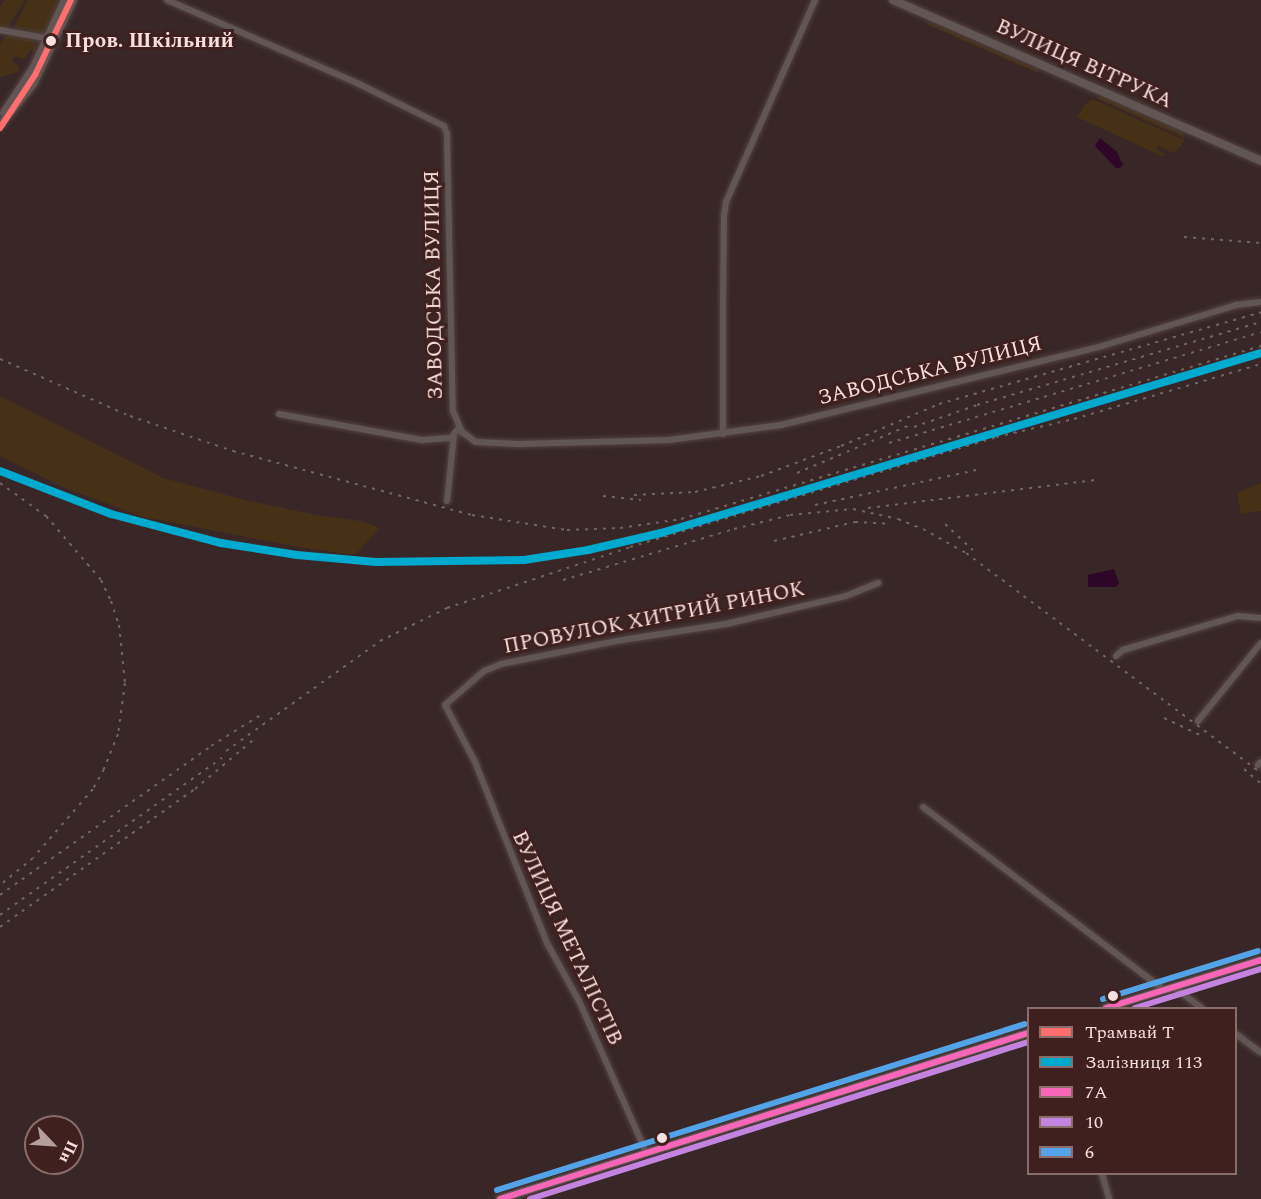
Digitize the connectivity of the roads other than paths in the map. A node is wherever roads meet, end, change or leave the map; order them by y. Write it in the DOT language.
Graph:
graph roads {
  1 [pos="65,0"];
  2 [pos="73,0"];
  3 [pos="167,0"];
  4 [pos="815,0"];
  5 [pos="893,0"];
  6 [pos="905,0"];
  7 [pos="0,30"];
  8 [pos="52,39"];
  9 [pos="0,118"];
  10 [pos="0,125"];
  11 [pos="1261,155"];
  12 [pos="1261,160"];
  13 [pos="1261,302"];
  14 [pos="279,414"];
  15 [pos="459,428"];
  16 [pos="723,434"];
  17 [pos="453,438"];
  18 [pos="447,501"];
  19 [pos="879,583"];
  20 [pos="1261,618"];
  21 [pos="1261,643"];
  22 [pos="1116,656"];
  23 [pos="445,705"];
  24 [pos="1198,721"];
  25 [pos="923,807"];
  26 [pos="1261,960"];
  27 [pos="1175,988"];
  28 [pos="1165,991"];
  29 [pos="1109,1007"];
  30 [pos="1201,1007"];
  31 [pos="1027,1034"];
  32 [pos="1237,1035"];
  33 [pos="1261,1053"];
  34 [pos="646,1152"];
  35 [pos="1103,1175"];
  36 [pos="500,1199"];
  37 [pos="1109,1199"];
  1 -- 8 [label="main road"];
  2 -- 8 [label="main road"];
  3 -- 15 [label="street, ЗАВОДСЬКА ВУЛИЦЯ"];
  4 -- 16 [label="street"];
  5 -- 12 [label="main road, ВУЛИЦЯ ВІТРУКА"];
  6 -- 11 [label="main road, ВУЛИЦЯ ВІТРУКА"];
  7 -- 8 [label="street"];
  8 -- 9 [label="main road"];
  8 -- 10 [label="main road"];
  13 -- 16 [label="street, ЗАВОДСЬКА ВУЛИЦЯ"];
  14 -- 17 [label="street"];
  15 -- 16 [label="street, ЗАВОДСЬКА ВУЛИЦЯ"];
  15 -- 17 [label="street"];
  17 -- 18 [label="street"];
  19 -- 23 [label="street, ПРОВУЛОК ХИТРИЙ РИНОК"];
  20 -- 22 [label="street"];
  21 -- 24 [label="street"];
  23 -- 34 [label="street, ВУЛИЦЯ МЕТАЛІСТІВ"];
  25 -- 28 [label="street"];
  26 -- 27 [label="main road"];
  27 -- 28 [label="main road"];
  27 -- 30 [label="street"];
  28 -- 29 [label="main road"];
  31 -- 34 [label="main road"];
  32 -- 33 [label="street"];
  34 -- 36 [label="main road"];
  35 -- 37 [label="street"];
}
